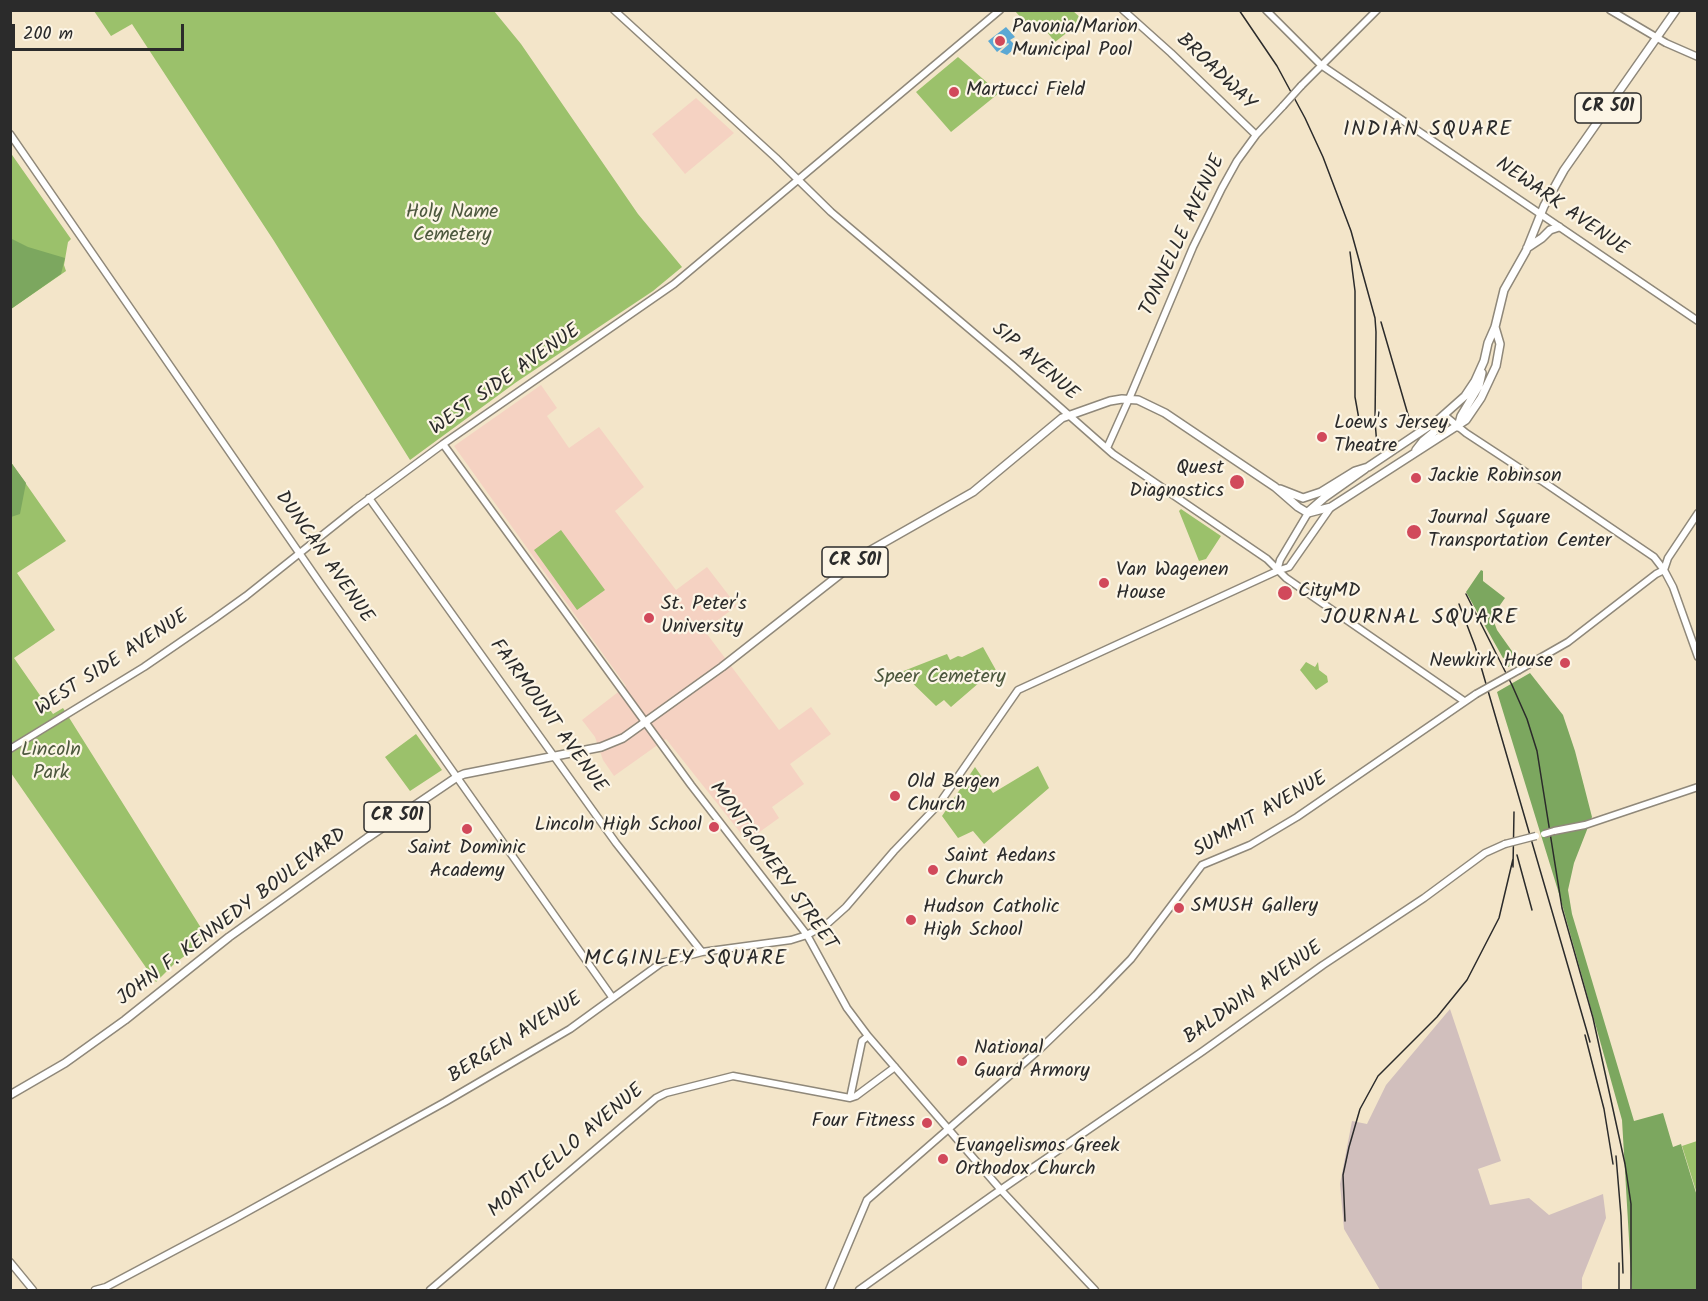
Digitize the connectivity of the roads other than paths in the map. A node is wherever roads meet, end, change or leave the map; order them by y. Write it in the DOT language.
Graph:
graph roads {
  1 [pos="614,10"];
  2 [pos="999,10"];
  3 [pos="1123,10"];
  4 [pos="1266,10"];
  5 [pos="1377,10"];
  6 [pos="1610,10"];
  7 [pos="1676,10"];
  8 [pos="1657,38"];
  9 [pos="1698,57"];
  10 [pos="1321,65"];
  11 [pos="10,134"];
  12 [pos="1256,135"];
  13 [pos="798,180"];
  14 [pos="1540,214"];
  15 [pos="1559,227"];
  16 [pos="1527,248"];
  17 [pos="1698,321"];
  18 [pos="1495,327"];
  19 [pos="1484,361"];
  20 [pos="1130,399"];
  21 [pos="1069,415"];
  22 [pos="1444,415"];
  23 [pos="1458,427"];
  24 [pos="443,444"];
  25 [pos="1107,448"];
  26 [pos="1415,452"];
  27 [pos="1368,467"];
  28 [pos="1275,487"];
  29 [pos="369,498"];
  30 [pos="1331,507"];
  31 [pos="1308,513"];
  32 [pos="1698,513"];
  33 [pos="299,553"];
  34 [pos="1664,570"];
  35 [pos="1277,571"];
  36 [pos="1698,657"];
  37 [pos="1464,701"];
  38 [pos="645,723"];
  39 [pos="10,749"];
  40 [pos="554,756"];
  41 [pos="457,777"];
  42 [pos="1698,787"];
  43 [pos="807,935"];
  44 [pos="702,952"];
  45 [pos="612,997"];
  46 [pos="868,1036"];
  47 [pos="895,1067"];
  48 [pos="10,1095"];
  49 [pos="850,1098"];
  50 [pos="950,1129"];
  51 [pos="1001,1190"];
  52 [pos="10,1262"];
  53 [pos="33,1290"];
  54 [pos="95,1290"];
  55 [pos="430,1290"];
  56 [pos="829,1290"];
  57 [pos="859,1290"];
  58 [pos="1095,1290"];
  1 -- 13 [label="street, SIP AVENUE"];
  2 -- 13 [label="street, WEST SIDE AVENUE"];
  3 -- 12 [label="street, BROADWAY"];
  4 -- 10 [label="street, NEWARK AVENUE"];
  5 -- 10 [label="street, TONNELLE AVENUE"];
  6 -- 8 [label="street"];
  7 -- 8 [label="main road, CR 501"];
  8 -- 9 [label="street"];
  8 -- 14 [label="main road, CR 501"];
  10 -- 12 [label="street, TONNELLE AVENUE, bridge"];
  10 -- 14 [label="street, NEWARK AVENUE"];
  11 -- 33 [label="street, DUNCAN AVENUE"];
  12 -- 20 [label="street, TONNELLE AVENUE"];
  13 -- 21 [label="street, SIP AVENUE"];
  13 -- 24 [label="street, WEST SIDE AVENUE"];
  14 -- 15 [label="street, NEWARK AVENUE"];
  14 -- 16 [label="main road, CR 501"];
  15 -- 16 [label="main road"];
  15 -- 17 [label="street, NEWARK AVENUE"];
  16 -- 18 [label="main road, CR 501"];
  18 -- 19 [label="main road, CR 501"];
  18 -- 23 [label="main road, CR 501"];
  19 -- 22 [label="main road, CR 501"];
  19 -- 23 [label="main road"];
  20 -- 21 [label="main road, JOHN F. KENNEDY BOULEVARD / CR 501"];
  20 -- 25 [label="street, TONNELLE AVENUE"];
  20 -- 28 [label="main road, CR 501"];
  21 -- 25 [label="street, SIP AVENUE"];
  21 -- 38 [label="main road, JOHN F. KENNEDY BOULEVARD / CR 501"];
  22 -- 23 [label="street"];
  22 -- 26 [label="main road"];
  22 -- 27 [label="main road, CR 501"];
  23 -- 26 [label="main road, CR 501"];
  23 -- 34 [label="street"];
  24 -- 29 [label="street, WEST SIDE AVENUE"];
  24 -- 38 [label="street, MONTGOMERY STREET"];
  25 -- 35 [label="street, SIP AVENUE"];
  26 -- 30 [label="main road, CR 501"];
  27 -- 28 [label="main road, CR 501"];
  27 -- 31 [label="main road"];
  28 -- 31 [label="main road, CR 501"];
  29 -- 33 [label="street, WEST SIDE AVENUE"];
  29 -- 40 [label="street, FAIRMOUNT AVENUE"];
  30 -- 31 [label="main road, CR 501"];
  30 -- 35 [label="street, BERGEN AVENUE"];
  31 -- 35 [label="street"];
  32 -- 34 [label="street, SUMMIT AVENUE"];
  33 -- 39 [label="street, WEST SIDE AVENUE"];
  33 -- 41 [label="street, DUNCAN AVENUE"];
  34 -- 36 [label="street"];
  34 -- 37 [label="street, SUMMIT AVENUE, bridge"];
  35 -- 37 [label="street, SIP AVENUE"];
  35 -- 43 [label="street, BERGEN AVENUE"];
  37 -- 50 [label="street, SUMMIT AVENUE"];
  38 -- 40 [label="main road, JOHN F. KENNEDY BOULEVARD / CR 501"];
  38 -- 43 [label="street, MONTGOMERY STREET"];
  40 -- 41 [label="main road, JOHN F. KENNEDY BOULEVARD / CR 501"];
  40 -- 44 [label="street, FAIRMOUNT AVENUE"];
  41 -- 45 [label="street, DUNCAN AVENUE"];
  41 -- 48 [label="main road, JOHN F. KENNEDY BOULEVARD / CR 501"];
  42 -- 51 [label="street, BALDWIN AVENUE, bridge"];
  43 -- 44 [label="street, BERGEN AVENUE"];
  43 -- 46 [label="street, MONTGOMERY STREET"];
  44 -- 45 [label="street, BERGEN AVENUE"];
  45 -- 54 [label="street, BERGEN AVENUE"];
  46 -- 47 [label="street, MONTGOMERY STREET"];
  46 -- 49 [label="street"];
  47 -- 49 [label="street"];
  47 -- 50 [label="street, MONTGOMERY STREET"];
  49 -- 55 [label="street, MONTICELLO AVENUE"];
  50 -- 51 [label="street, MONTGOMERY STREET"];
  50 -- 56 [label="street, SUMMIT AVENUE"];
  51 -- 57 [label="street, BALDWIN AVENUE"];
  51 -- 58 [label="street, MONTGOMERY STREET"];
  52 -- 53 [label="street"];
}
